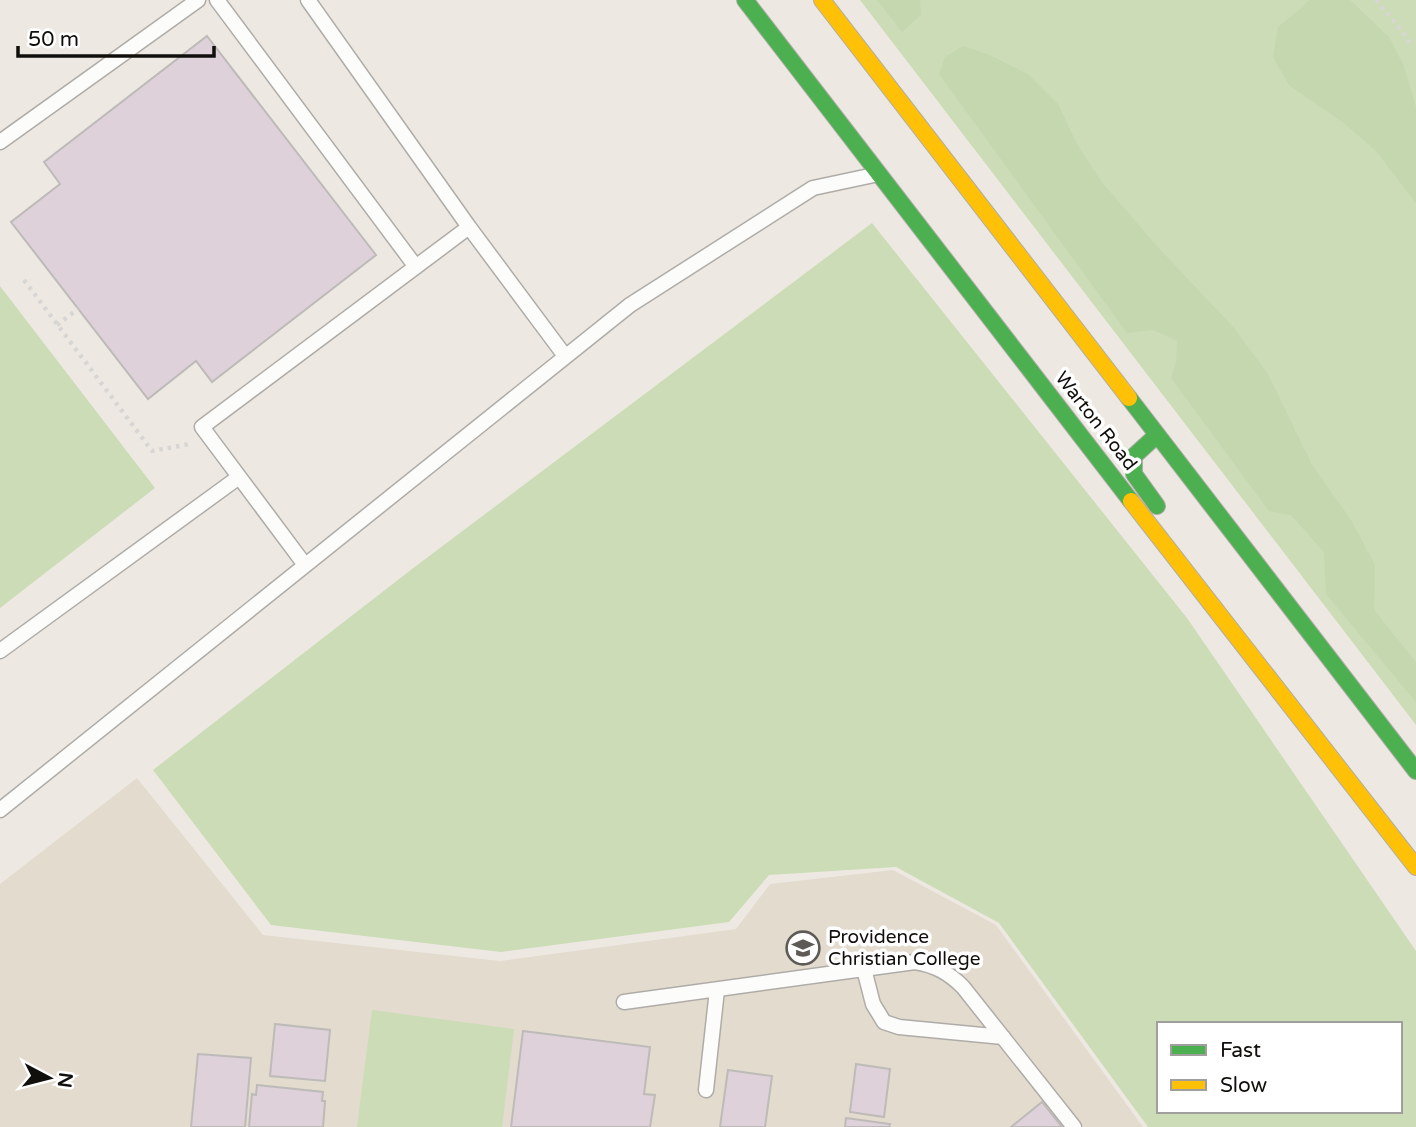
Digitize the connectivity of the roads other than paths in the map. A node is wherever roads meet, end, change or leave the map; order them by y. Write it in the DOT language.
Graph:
graph roads {
  1 [pos="198,0"];
  2 [pos="218,0"];
  3 [pos="308,0"];
  4 [pos="745,0"];
  5 [pos="822,0"];
  6 [pos="0,141"];
  7 [pos="884,170"];
  8 [pos="469,227"];
  9 [pos="416,267"];
  10 [pos="565,356"];
  11 [pos="1157,435"];
  12 [pos="239,477"];
  13 [pos="1165,516"];
  14 [pos="1189,550"];
  15 [pos="305,565"];
  16 [pos="0,651"];
  17 [pos="1259,667"];
  18 [pos="1416,771"];
  19 [pos="0,810"];
  20 [pos="1416,867"];
  21 [pos="864,969"];
  22 [pos="717,990"];
  23 [pos="624,1002"];
  24 [pos="1003,1037"];
  25 [pos="706,1090"];
  26 [pos="1074,1127"];
  1 -- 6 [label="lane"];
  2 -- 9 [label="lane"];
  3 -- 8 [label="lane"];
  4 -- 7 [label="main road, Warton Road"];
  5 -- 11 [label="main road, Warton Road"];
  7 -- 10 [label="lane"];
  7 -- 17 [label="main road, Warton Road"];
  8 -- 9 [label="lane"];
  8 -- 10 [label="lane"];
  9 -- 12 [label="lane"];
  10 -- 15 [label="lane"];
  11 -- 13 [label="main road"];
  11 -- 18 [label="main road, Warton Road"];
  12 -- 15 [label="lane"];
  12 -- 16 [label="lane"];
  14 -- 17 [label="main road"];
  15 -- 19 [label="lane"];
  17 -- 20 [label="main road, Warton Road"];
  21 -- 22 [label="lane"];
  21 -- 24 [label="lane"];
  21 -- 24 [label="lane"];
  22 -- 23 [label="lane"];
  22 -- 25 [label="lane"];
  24 -- 26 [label="lane"];
}
